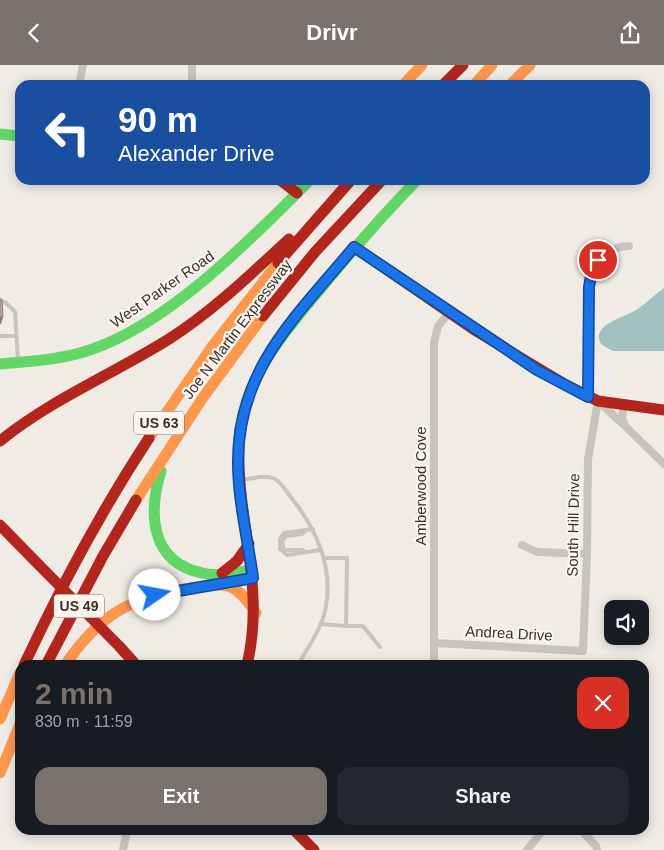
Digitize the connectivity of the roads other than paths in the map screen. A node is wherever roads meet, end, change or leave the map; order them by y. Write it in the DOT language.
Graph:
graph roads {
  1 [pos="83,65"];
  2 [pos="192,65"];
  3 [pos="422,65"];
  4 [pos="463,65"];
  5 [pos="492,65"];
  6 [pos="530,65"];
  7 [pos="80,80"];
  8 [pos="192,80"];
  9 [pos="408,80"];
  10 [pos="448,80"];
  11 [pos="478,80"];
  12 [pos="515,80"];
  13 [pos="0,134"];
  14 [pos="15,136"];
  15 [pos="287,185"];
  16 [pos="305,185"];
  17 [pos="346,185"];
  18 [pos="377,185"];
  19 [pos="412,185"];
  20 [pos="297,193"];
  21 [pos="330,203"];
  22 [pos="629,246"];
  23 [pos="354,247"];
  24 [pos="0,301"];
  25 [pos="449,313"];
  26 [pos="16,335"];
  27 [pos="0,337"];
  28 [pos="18,362"];
  29 [pos="0,364"];
  30 [pos="593,399"];
  31 [pos="624,404"];
  32 [pos="664,410"];
  33 [pos="625,426"];
  34 [pos="0,441"];
  35 [pos="172,442"];
  36 [pos="664,464"];
  37 [pos="240,480"];
  38 [pos="0,525"];
  39 [pos="313,529"];
  40 [pos="248,544"];
  41 [pos="522,545"];
  42 [pos="320,550"];
  43 [pos="587,554"];
  44 [pos="323,558"];
  45 [pos="253,574"];
  46 [pos="221,578"];
  47 [pos="256,613"];
  48 [pos="320,624"];
  49 [pos="346,626"];
  50 [pos="434,643"];
  51 [pos="380,647"];
  52 [pos="583,651"];
  53 [pos="26,660"];
  54 [pos="48,660"];
  55 [pos="68,660"];
  56 [pos="132,660"];
  57 [pos="249,660"];
  58 [pos="301,660"];
  59 [pos="434,660"];
  60 [pos="15,684"];
  61 [pos="0,719"];
  62 [pos="15,736"];
  63 [pos="15,747"];
  64 [pos="1,771"];
  65 [pos="126,835"];
  66 [pos="301,835"];
  67 [pos="539,835"];
  68 [pos="586,835"];
  69 [pos="123,850"];
  70 [pos="314,850"];
  71 [pos="528,850"];
  72 [pos="597,850"];
  1 -- 7 [label="street"];
  2 -- 8 [label="street"];
  3 -- 9 [label="main road"];
  4 -- 10 [label="main road"];
  5 -- 11 [label="main road"];
  6 -- 12 [label="main road"];
  13 -- 14 [label="main road"];
  15 -- 20 [label="main road"];
  16 -- 20 [label="main road, West Parker Road"];
  17 -- 21 [label="main road, Joe N Martin Expressway"];
  18 -- 35 [label="main road, Joe N Martin Expressway"];
  19 -- 23 [label="main road"];
  20 -- 28 [label="main road, West Parker Road"];
  21 -- 34 [label="main road"];
  21 -- 53 [label="main road, Joe N Martin Expressway / US 63"];
  22 -- 30 [label="street, South Hill Drive"];
  23 -- 25 [label="main road"];
  23 -- 37 [label="main road"];
  24 -- 26 [label="lane"];
  25 -- 30 [label="main road"];
  25 -- 50 [label="street, Amberwood Cove"];
  26 -- 27 [label="lane"];
  26 -- 28 [label="lane"];
  28 -- 29 [label="main road, West Parker Road"];
  30 -- 31 [label="main road"];
  30 -- 33 [label="street"];
  30 -- 43 [label="street, South Hill Drive"];
  31 -- 32 [label="main road"];
  31 -- 33 [label="street"];
  33 -- 36 [label="street"];
  35 -- 46 [label="main road, US 63"];
  35 -- 54 [label="main road, Joe N Martin Expressway / US 63"];
  37 -- 39 [label="lane"];
  37 -- 40 [label="main road"];
  38 -- 56 [label="main road, US 49, bridge"];
  39 -- 42 [label="lane"];
  39 -- 42 [label="lane"];
  40 -- 45 [label="main road"];
  40 -- 46 [label="main road"];
  41 -- 43 [label="street"];
  42 -- 44 [label="lane"];
  43 -- 52 [label="street, South Hill Drive"];
  44 -- 48 [label="lane"];
  44 -- 49 [label="lane"];
  45 -- 46 [label="main road, US 49"];
  45 -- 47 [label="main road"];
  46 -- 47 [label="main road"];
  46 -- 55 [label="main road, US 49"];
  47 -- 57 [label="main road"];
  48 -- 49 [label="lane"];
  48 -- 58 [label="lane"];
  49 -- 51 [label="lane"];
  50 -- 52 [label="street, Andrea Drive"];
  50 -- 59 [label="street, Amberwood Cove"];
  60 -- 61 [label="main road"];
  62 -- 64 [label="main road"];
  63 -- 64 [label="main road"];
  65 -- 69 [label="street"];
  66 -- 70 [label="main road"];
  67 -- 71 [label="street"];
  68 -- 72 [label="street"];
}
